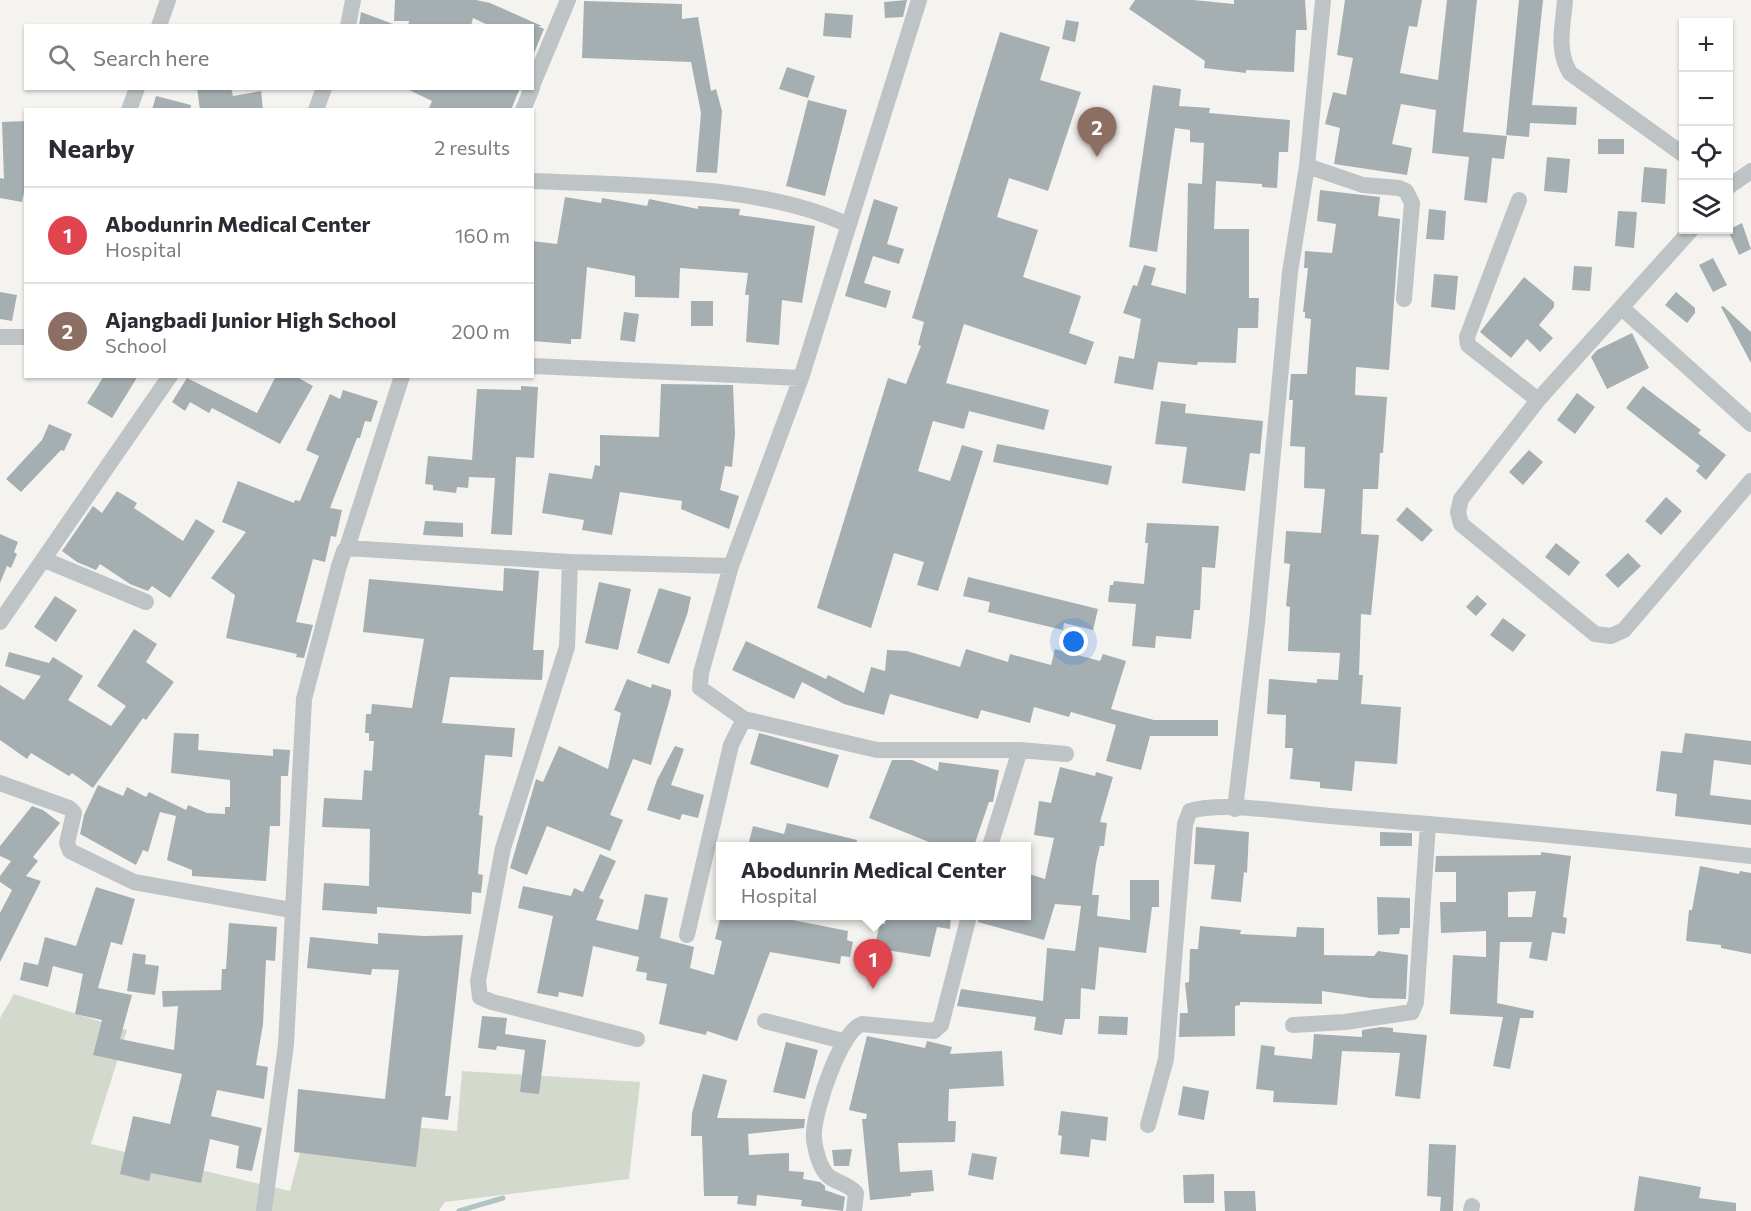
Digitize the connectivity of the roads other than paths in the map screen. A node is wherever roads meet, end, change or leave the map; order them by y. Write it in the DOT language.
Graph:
graph roads {
  1 [pos="168,0"];
  2 [pos="353,0"];
  3 [pos="568,0"];
  4 [pos="919,0"];
  5 [pos="1323,0"];
  6 [pos="1565,0"];
  7 [pos="160,24"];
  8 [pos="348,24"];
  9 [pos="534,83"];
  10 [pos="136,90"];
  11 [pos="323,90"];
  12 [pos="531,90"];
  13 [pos="130,108"];
  14 [pos="317,108"];
  15 [pos="524,108"];
  16 [pos="1679,152"];
  17 [pos="1307,166"];
  18 [pos="1751,171"];
  19 [pos="534,181"];
  20 [pos="1733,184"];
  21 [pos="1519,200"];
  22 [pos="849,225"];
  23 [pos="1687,234"];
  24 [pos="1404,299"];
  25 [pos="1622,308"];
  26 [pos="0,337"];
  27 [pos="24,337"];
  28 [pos="534,366"];
  29 [pos="169,378"];
  30 [pos="401,378"];
  31 [pos="801,378"];
  32 [pos="1538,400"];
  33 [pos="1751,424"];
  34 [pos="1751,481"];
  35 [pos="347,548"];
  36 [pos="45,560"];
  37 [pos="570,562"];
  38 [pos="731,566"];
  39 [pos="146,602"];
  40 [pos="0,622"];
  41 [pos="744,719"];
  42 [pos="1020,750"];
  43 [pos="1066,754"];
  44 [pos="0,783"];
  45 [pos="1235,809"];
  46 [pos="1428,824"];
  47 [pos="991,842"];
  48 [pos="1751,856"];
  49 [pos="291,909"];
  50 [pos="968,920"];
  51 [pos="687,935"];
  52 [pos="765,1021"];
  53 [pos="1293,1025"];
  54 [pos="637,1039"];
  55 [pos="843,1041"];
  56 [pos="1148,1125"];
  57 [pos="264,1210"];
  58 [pos="854,1211"];
  1 -- 7 [label="street"];
  2 -- 8 [label="street"];
  3 -- 9 [label="street"];
  4 -- 22 [label="street"];
  5 -- 17 [label="street"];
  6 -- 16 [label="street"];
  10 -- 13 [label="street"];
  11 -- 14 [label="street"];
  12 -- 15 [label="street"];
  17 -- 24 [label="street"];
  17 -- 45 [label="street"];
  18 -- 20 [label="street"];
  19 -- 22 [label="street"];
  21 -- 32 [label="street"];
  22 -- 31 [label="street"];
  23 -- 25 [label="street"];
  25 -- 32 [label="street"];
  25 -- 33 [label="street"];
  26 -- 27 [label="street"];
  28 -- 31 [label="street"];
  29 -- 36 [label="street"];
  30 -- 35 [label="street"];
  31 -- 38 [label="street"];
  32 -- 34 [label="street"];
  35 -- 37 [label="street"];
  35 -- 49 [label="street"];
  36 -- 39 [label="street"];
  36 -- 40 [label="street"];
  37 -- 38 [label="street"];
  37 -- 54 [label="street"];
  38 -- 41 [label="street"];
  41 -- 42 [label="street"];
  41 -- 51 [label="street"];
  42 -- 43 [label="street"];
  42 -- 47 [label="street"];
  44 -- 49 [label="street"];
  45 -- 46 [label="street"];
  45 -- 56 [label="street"];
  46 -- 48 [label="street"];
  46 -- 53 [label="street"];
  49 -- 57 [label="street"];
  50 -- 55 [label="street"];
  52 -- 55 [label="street"];
  55 -- 58 [label="street"];
}
